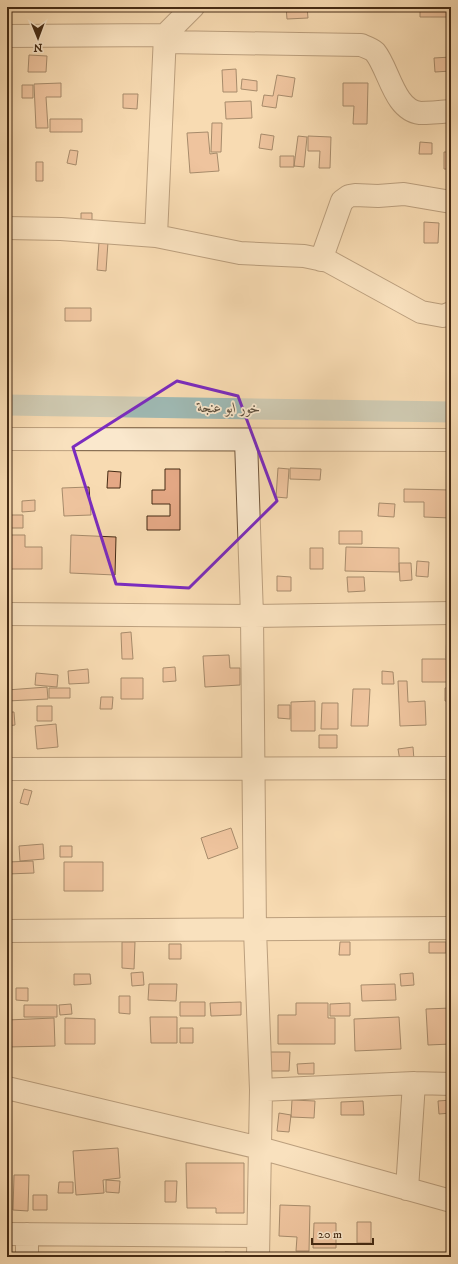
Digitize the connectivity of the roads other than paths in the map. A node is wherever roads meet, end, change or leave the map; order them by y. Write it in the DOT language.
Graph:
graph roads {
  1 [pos="193,7"];
  2 [pos="7,36"];
  3 [pos="165,39"];
  4 [pos="451,111"];
  5 [pos="451,202"];
  6 [pos="7,228"];
  7 [pos="156,236"];
  8 [pos="322,260"];
  9 [pos="451,313"];
  10 [pos="7,439"];
  11 [pos="246,440"];
  12 [pos="451,440"];
  13 [pos="451,613"];
  14 [pos="7,614"];
  15 [pos="252,616"];
  16 [pos="254,768"];
  17 [pos="451,768"];
  18 [pos="7,769"];
  19 [pos="451,928"];
  20 [pos="255,930"];
  21 [pos="7,931"];
  22 [pos="414,1083"];
  23 [pos="451,1084"];
  24 [pos="7,1088"];
  25 [pos="261,1090"];
  26 [pos="260,1148"];
  27 [pos="407,1189"];
  28 [pos="451,1201"];
  29 [pos="17,1234"];
  30 [pos="258,1246"];
  31 [pos="27,1257"];
  1 -- 3 [label="street"];
  2 -- 3 [label="street"];
  3 -- 4 [label="street"];
  3 -- 7 [label="street"];
  5 -- 8 [label="street"];
  6 -- 7 [label="street"];
  7 -- 8 [label="street"];
  8 -- 9 [label="street"];
  10 -- 11 [label="street"];
  11 -- 12 [label="street"];
  11 -- 15 [label="street"];
  13 -- 15 [label="street"];
  14 -- 15 [label="street"];
  15 -- 16 [label="street"];
  16 -- 17 [label="street"];
  16 -- 18 [label="street"];
  16 -- 20 [label="street"];
  19 -- 20 [label="street"];
  20 -- 21 [label="street"];
  20 -- 25 [label="street"];
  22 -- 23 [label="street"];
  22 -- 25 [label="street"];
  22 -- 27 [label="street"];
  24 -- 26 [label="street"];
  25 -- 26 [label="street"];
  26 -- 27 [label="street"];
  26 -- 30 [label="street"];
  27 -- 28 [label="street"];
  29 -- 30 [label="street"];
  29 -- 31 [label="street"];
}
